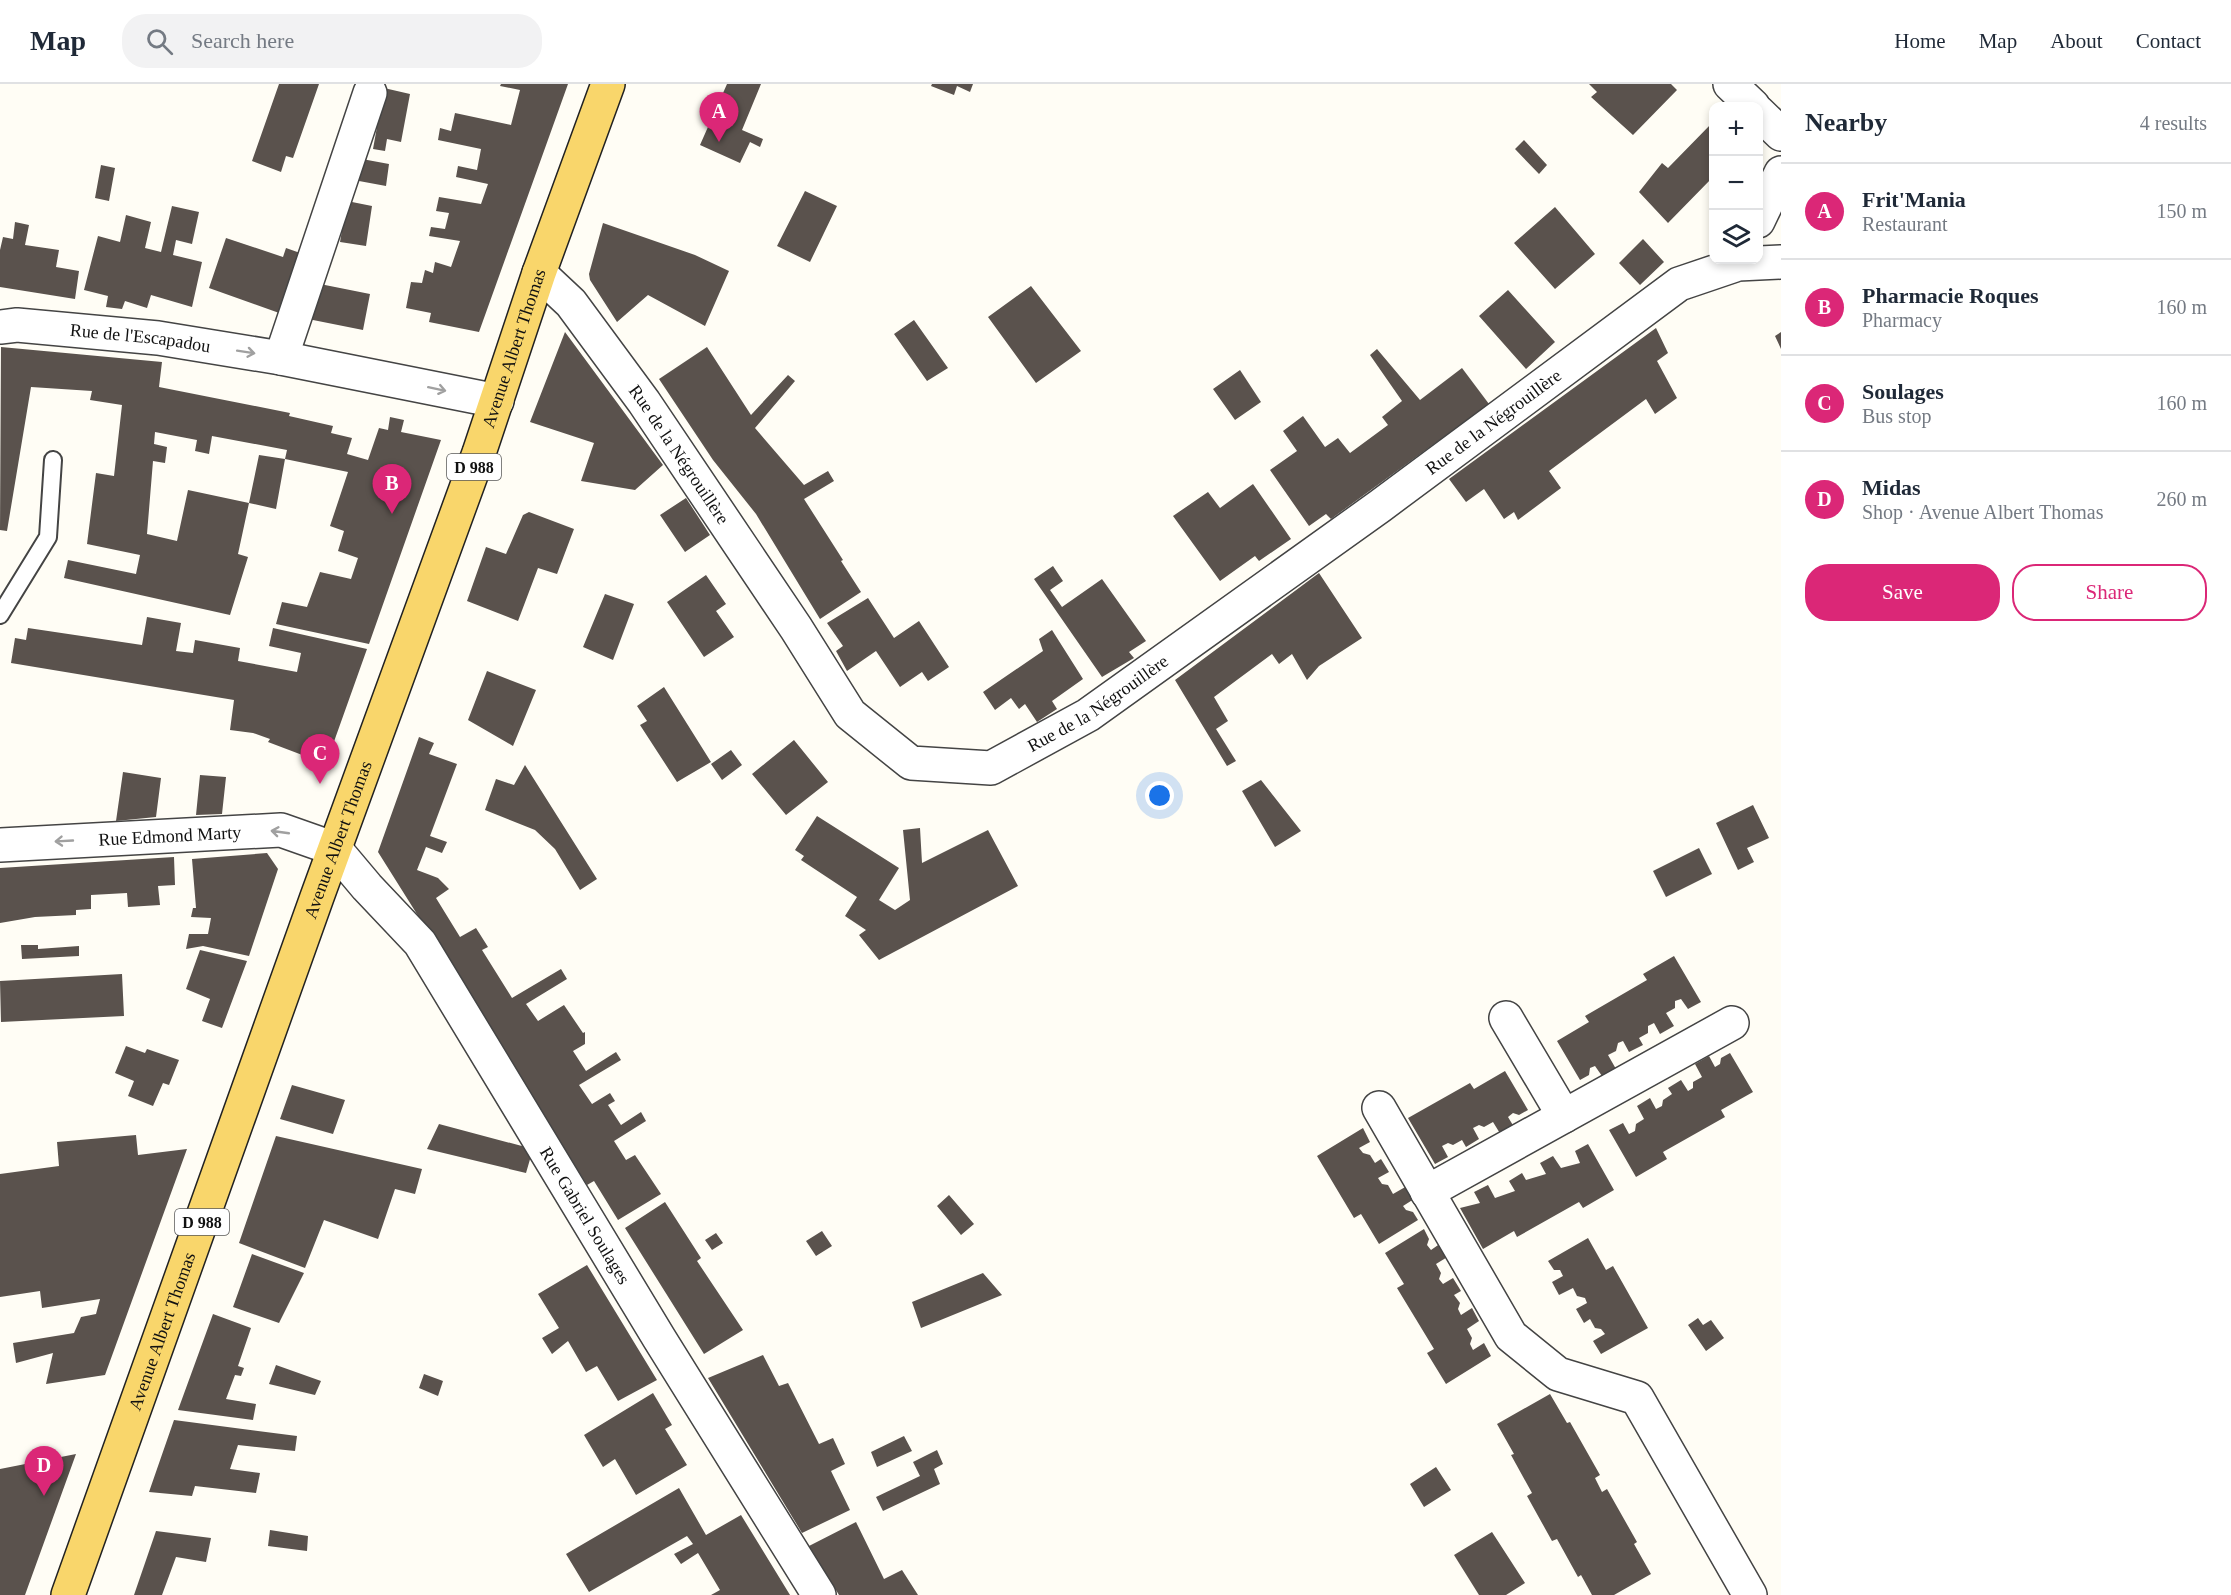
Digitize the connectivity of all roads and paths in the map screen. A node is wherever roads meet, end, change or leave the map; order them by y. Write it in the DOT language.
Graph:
graph roads {
  1 [pos="608,84"];
  2 [pos="1730,84"];
  3 [pos="370,93"];
  4 [pos="1749,102"];
  5 [pos="1763,117"];
  6 [pos="1781,134"];
  7 [pos="1781,173"];
  8 [pos="1763,211"];
  9 [pos="1763,262"];
  10 [pos="1781,262"];
  11 [pos="1734,264"];
  12 [pos="539,273"];
  13 [pos="0,327"];
  14 [pos="280,358"];
  15 [pos="497,401"];
  16 [pos="54,460"];
  17 [pos="0,615"];
  18 [pos="0,845"];
  19 [pos="335,849"];
  20 [pos="1506,1018"];
  21 [pos="1732,1023"];
  22 [pos="1379,1108"];
  23 [pos="1564,1116"];
  24 [pos="1427,1192"];
  25 [pos="69,1595"];
  26 [pos="819,1595"];
  27 [pos="1750,1595"];
  1 -- 12 [label="main road, Avenue Albert Thomas / D 988"];
  2 -- 4 [label="street"];
  3 -- 14 [label="street"];
  5 -- 6 [label="street"];
  7 -- 8 [label="street"];
  9 -- 10 [label="street, Rue de la Négrouillère"];
  11 -- 12 [label="street, Rue de la Négrouillère"];
  12 -- 15 [label="main road, Avenue Albert Thomas / D 988"];
  13 -- 14 [label="street, Rue de l'Escapadou, one-way"];
  14 -- 15 [label="street, Rue de l'Escapadou, one-way"];
  15 -- 19 [label="main road, Avenue Albert Thomas / D 988"];
  16 -- 17 [label="lane"];
  19 -- 18 [label="street, Rue Edmond Marty, one-way"];
  19 -- 25 [label="main road, Avenue Albert Thomas / D 988"];
  19 -- 26 [label="street, Rue Gabriel Soulages"];
  20 -- 23 [label="street"];
  21 -- 23 [label="street"];
  22 -- 24 [label="street"];
  23 -- 24 [label="street"];
  24 -- 27 [label="street"];
}
